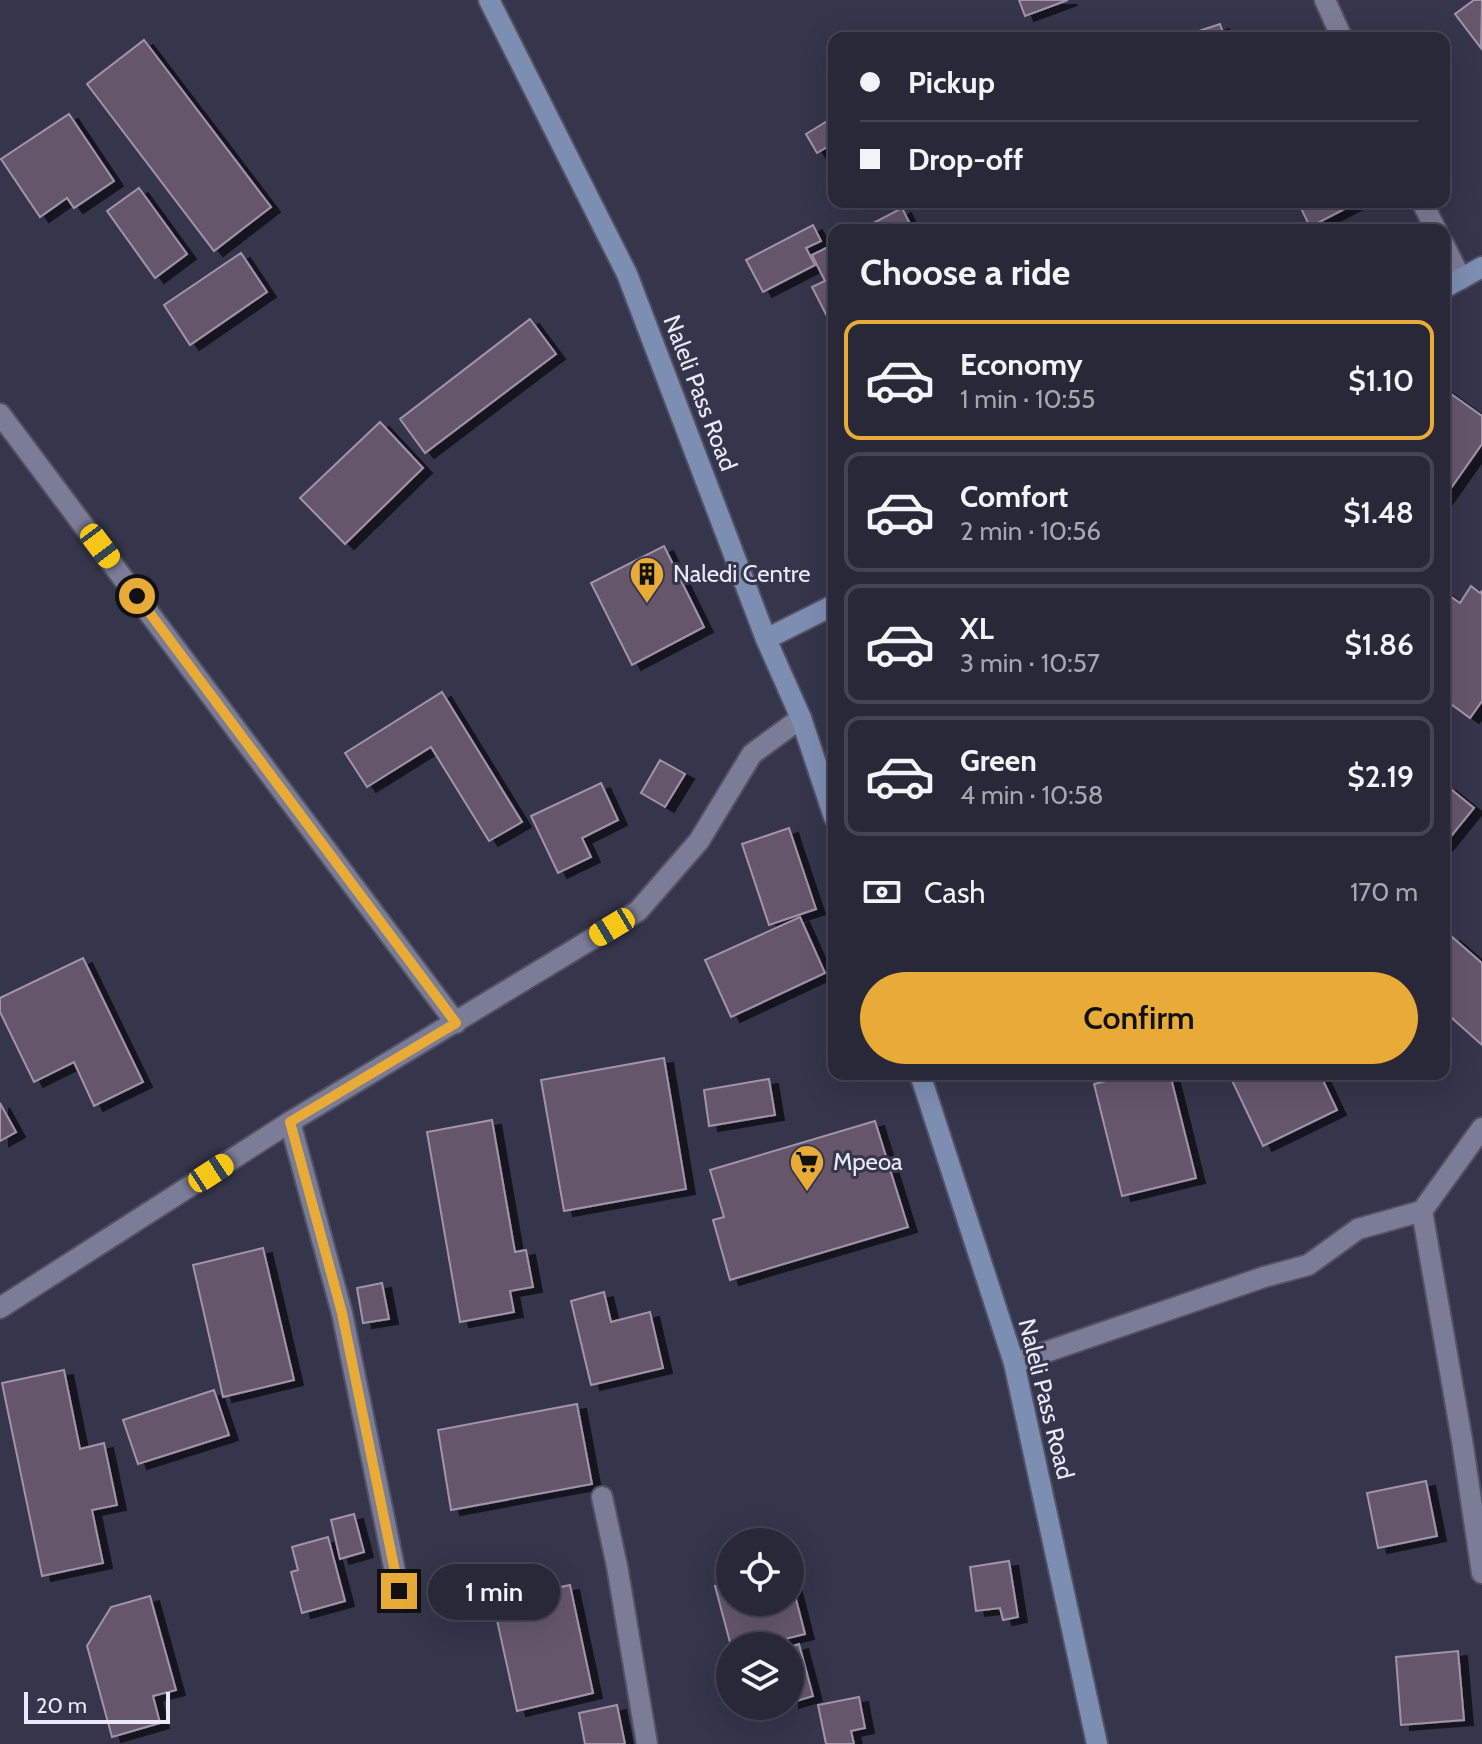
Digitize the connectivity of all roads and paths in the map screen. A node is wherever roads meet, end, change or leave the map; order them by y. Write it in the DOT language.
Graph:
graph roads {
  1 [pos="489,0"];
  2 [pos="1325,0"];
  3 [pos="1339,32"];
  4 [pos="1482,267"];
  5 [pos="1452,284"];
  6 [pos="0,414"];
  7 [pos="828,608"];
  8 [pos="766,639"];
  9 [pos="801,718"];
  10 [pos="828,799"];
  11 [pos="456,1023"];
  12 [pos="922,1080"];
  13 [pos="290,1122"];
  14 [pos="1482,1128"];
  15 [pos="1422,1211"];
  16 [pos="0,1308"];
  17 [pos="1014,1363"];
  18 [pos="602,1497"];
  19 [pos="1482,1573"];
  20 [pos="399,1591"];
  21 [pos="647,1744"];
  22 [pos="1097,1744"];
  1 -- 8 [label="main road, Naleli Pass Road"];
  2 -- 3 [label="street"];
  4 -- 5 [label="main road"];
  6 -- 11 [label="street"];
  7 -- 8 [label="main road"];
  8 -- 9 [label="main road, Naleli Pass Road"];
  9 -- 10 [label="main road, Naleli Pass Road"];
  9 -- 11 [label="street"];
  11 -- 13 [label="street"];
  12 -- 17 [label="main road, Naleli Pass Road"];
  13 -- 16 [label="street"];
  13 -- 20 [label="street"];
  14 -- 15 [label="street"];
  15 -- 17 [label="street"];
  15 -- 19 [label="street"];
  17 -- 22 [label="main road, Naleli Pass Road"];
  18 -- 21 [label="street"];
}
